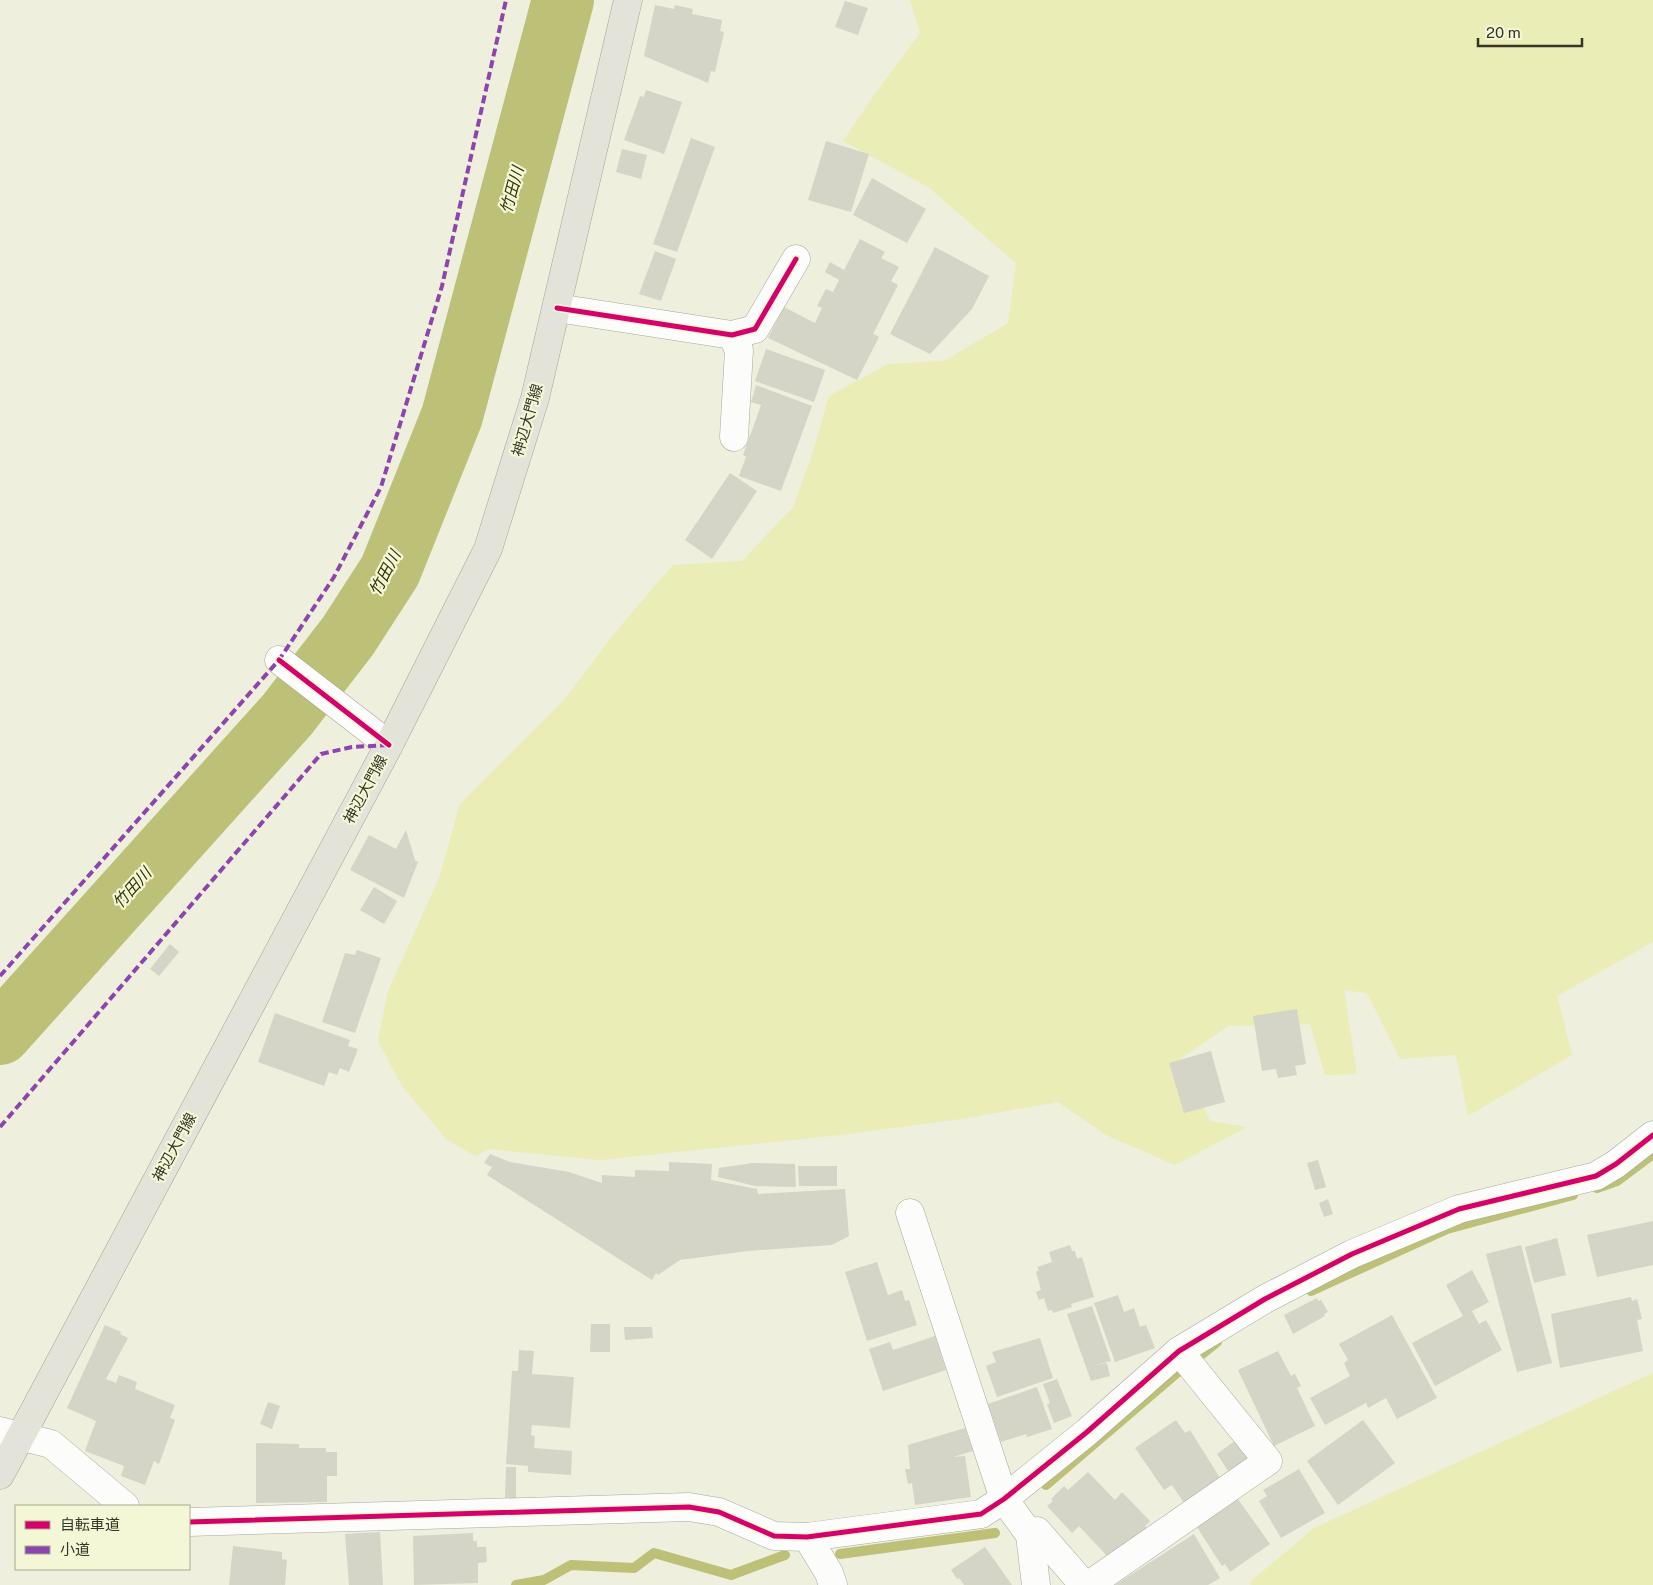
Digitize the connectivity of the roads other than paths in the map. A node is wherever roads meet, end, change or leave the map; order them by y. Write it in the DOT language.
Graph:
graph roads {
  1 [pos="628,0"];
  2 [pos="796,259"];
  3 [pos="557,308"];
  4 [pos="732,335"];
  5 [pos="734,437"];
  6 [pos="284,664"];
  7 [pos="389,745"];
  8 [pos="1653,1135"];
  9 [pos="910,1213"];
  10 [pos="1179,1351"];
  11 [pos="10,1433"];
  12 [pos="0,1475"];
  13 [pos="1004,1499"];
  14 [pos="124,1505"];
  15 [pos="190,1522"];
  16 [pos="1030,1535"];
  17 [pos="807,1537"];
  18 [pos="833,1585"];
  19 [pos="1036,1585"];
  20 [pos="1084,1585"];
  21 [pos="1089,1585"];
  1 -- 3 [label="main road, 神辺大門線"];
  2 -- 4 [label="street"];
  3 -- 4 [label="street"];
  3 -- 7 [label="main road, 神辺大門線"];
  4 -- 5 [label="street"];
  6 -- 7 [label="street"];
  7 -- 11 [label="main road, 神辺大門線"];
  8 -- 10 [label="street"];
  9 -- 13 [label="street"];
  10 -- 13 [label="street"];
  10 -- 21 [label="street"];
  11 -- 12 [label="main road, 神辺大門線"];
  11 -- 14 [label="street"];
  13 -- 16 [label="street"];
  13 -- 17 [label="street"];
  15 -- 17 [label="street"];
  16 -- 19 [label="street"];
  16 -- 20 [label="street"];
  17 -- 18 [label="street"];
}
